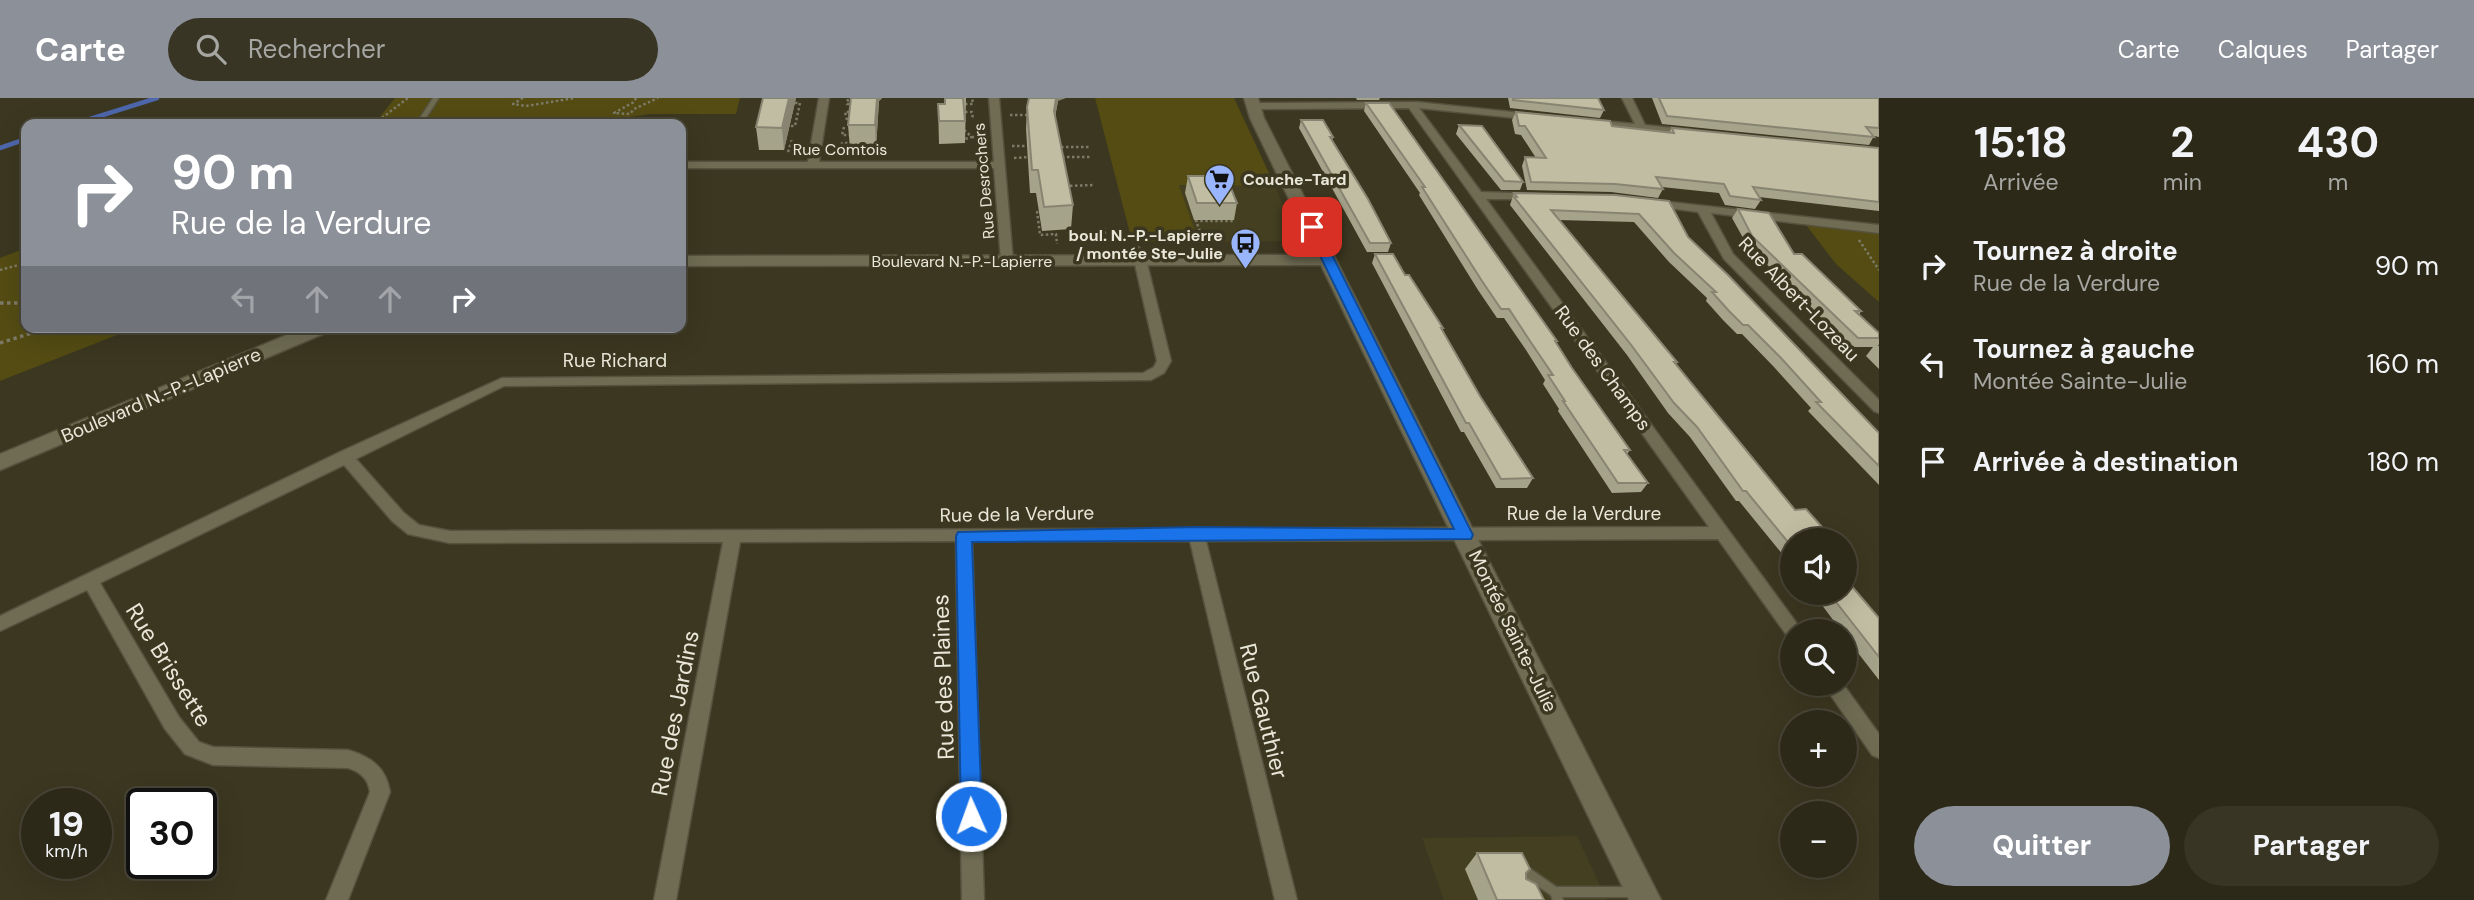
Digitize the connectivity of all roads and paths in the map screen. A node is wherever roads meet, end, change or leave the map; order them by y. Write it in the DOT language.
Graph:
graph roads {
  1 [pos="408,98"];
  2 [pos="436,98"];
  3 [pos="523,98"];
  4 [pos="575,98"];
  5 [pos="658,98"];
  6 [pos="824,98"];
  7 [pos="972,98"];
  8 [pos="994,98"];
  9 [pos="1627,98"];
  10 [pos="848,99"];
  11 [pos="635,100"];
  12 [pos="1252,102"];
  13 [pos="795,103"];
  14 [pos="854,104"];
  15 [pos="965,104"];
  16 [pos="1412,105"];
  17 [pos="639,106"];
  18 [pos="854,112"];
  19 [pos="965,112"];
  20 [pos="1005,114"];
  21 [pos="1028,115"];
  22 [pos="1544,118"];
  23 [pos="381,119"];
  24 [pos="422,119"];
  25 [pos="848,120"];
  26 [pos="973,120"];
  27 [pos="1581,121"];
  28 [pos="791,126"];
  29 [pos="844,127"];
  30 [pos="1642,127"];
  31 [pos="964,130"];
  32 [pos="1698,133"];
  33 [pos="851,135"];
  34 [pos="965,139"];
  35 [pos="850,144"];
  36 [pos="786,145"];
  37 [pos="798,145"];
  38 [pos="1008,146"];
  39 [pos="1028,146"];
  40 [pos="1054,147"];
  41 [pos="1090,147"];
  42 [pos="841,150"];
  43 [pos="1029,157"];
  44 [pos="1056,157"];
  45 [pos="1092,157"];
  46 [pos="1004,162"];
  47 [pos="686,165"];
  48 [pos="813,165"];
  49 [pos="1063,186"];
  50 [pos="1094,186"];
  51 [pos="1477,195"];
  52 [pos="1545,196"];
  53 [pos="1637,201"];
  54 [pos="1702,208"];
  55 [pos="1037,211"];
  56 [pos="1231,213"];
  57 [pos="1104,228"];
  58 [pos="1879,229"];
  59 [pos="1852,230"];
  60 [pos="1200,231"];
  61 [pos="1084,233"];
  62 [pos="1057,244"];
  63 [pos="686,252"];
  64 [pos="1325,253"];
  65 [pos="1140,255"];
  66 [pos="1007,256"];
  67 [pos="686,261"];
  68 [pos="21,268"];
  69 [pos="0,270"];
  70 [pos="1879,270"];
  71 [pos="0,303"];
  72 [pos="21,303"];
  73 [pos="32,333"];
  74 [pos="282,333"];
  75 [pos="309,333"];
  76 [pos="0,343"];
  77 [pos="1879,408"];
  78 [pos="0,450"];
  79 [pos="345,456"];
  80 [pos="0,463"];
  81 [pos="1196,533"];
  82 [pos="1723,533"];
  83 [pos="733,535"];
  84 [pos="1465,535"];
  85 [pos="964,536"];
  86 [pos="90,580"];
  87 [pos="1785,619"];
  88 [pos="0,624"];
  89 [pos="1841,696"];
  90 [pos="1879,749"];
  91 [pos="1513,863"];
  92 [pos="1531,892"];
  93 [pos="1557,896"];
  94 [pos="1643,896"];
  95 [pos="337,900"];
  96 [pos="665,900"];
  97 [pos="974,900"];
  98 [pos="1286,900"];
  1 -- 23 [label="path"];
  2 -- 24 [label="lane"];
  3 -- 4 [label="path"];
  5 -- 17 [label="path"];
  6 -- 48 [label="street"];
  7 -- 15 [label="path"];
  8 -- 46 [label="street, Rue Desrochers"];
  9 -- 30 [label="street"];
  10 -- 14 [label="path"];
  11 -- 17 [label="path"];
  11 -- 17 [label="path"];
  12 -- 16 [label="street"];
  12 -- 64 [label="street, Montée Sainte-Julie"];
  13 -- 28 [label="path"];
  16 -- 22 [label="street"];
  16 -- 51 [label="street, Rue des Champs"];
  18 -- 25 [label="path"];
  19 -- 26 [label="path"];
  20 -- 21 [label="path"];
  27 -- 30 [label="street"];
  29 -- 33 [label="path"];
  30 -- 32 [label="street"];
  31 -- 34 [label="path"];
  35 -- 42 [label="path"];
  36 -- 37 [label="path"];
  38 -- 39 [label="path"];
  40 -- 41 [label="path"];
  43 -- 46 [label="path"];
  44 -- 45 [label="path"];
  46 -- 48 [label="street, Rue Comtois"];
  46 -- 66 [label="street, Rue Desrochers"];
  47 -- 48 [label="street, Rue Comtois"];
  49 -- 50 [label="path"];
  51 -- 52 [label="street"];
  51 -- 82 [label="street, Rue des Champs"];
  53 -- 54 [label="street"];
  54 -- 58 [label="street"];
  54 -- 77 [label="street, Rue Albert-Lozeau"];
  55 -- 62 [label="path"];
  56 -- 60 [label="path"];
  57 -- 61 [label="path"];
  59 -- 70 [label="path"];
  63 -- 66 [label="street, Boulevard N.-P.-Lapierre"];
  64 -- 65 [label="street, Boulevard N.-P.-Lapierre"];
  64 -- 84 [label="street, Montée Sainte-Julie"];
  65 -- 66 [label="street, Boulevard N.-P.-Lapierre"];
  65 -- 79 [label="street, Rue Richard"];
  66 -- 67 [label="street, Boulevard N.-P.-Lapierre"];
  68 -- 69 [label="path"];
  71 -- 72 [label="path"];
  73 -- 76 [label="path"];
  74 -- 78 [label="street, Boulevard N.-P.-Lapierre"];
  75 -- 80 [label="street, Boulevard N.-P.-Lapierre"];
  79 -- 83 [label="street, Rue de la Verdure"];
  79 -- 86 [label="street, Rue Richard"];
  81 -- 84 [label="street, Rue de la Verdure"];
  81 -- 85 [label="street, Rue de la Verdure"];
  81 -- 98 [label="street, Rue Gauthier"];
  82 -- 84 [label="street, Rue de la Verdure"];
  82 -- 87 [label="street, Rue des Champs"];
  83 -- 85 [label="street, Rue de la Verdure"];
  83 -- 96 [label="street, Rue des Jardins"];
  84 -- 94 [label="street, Montée Sainte-Julie"];
  85 -- 97 [label="street, Rue des Plaines"];
  86 -- 88 [label="street, Rue Richard"];
  86 -- 95 [label="street, Rue Brissette"];
  89 -- 90 [label="street"];
  91 -- 93 [label="lane"];
  92 -- 93 [label="lane"];
  93 -- 94 [label="lane"];
}
